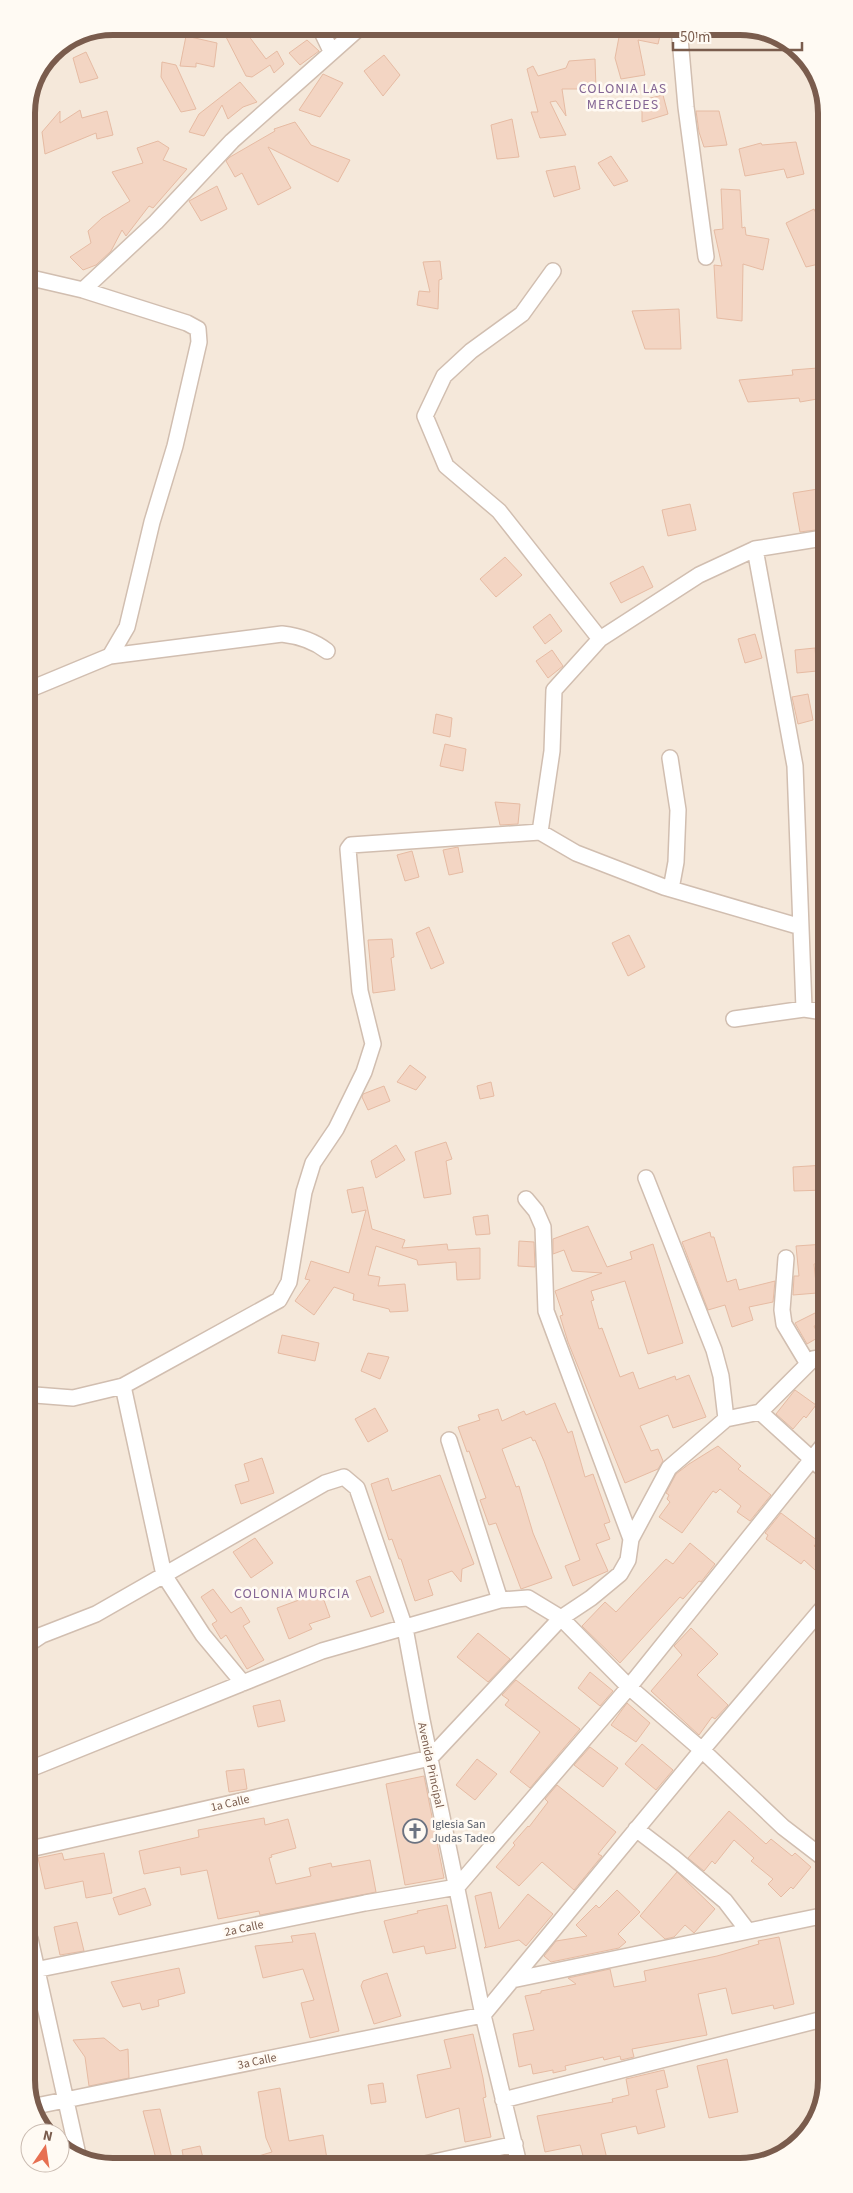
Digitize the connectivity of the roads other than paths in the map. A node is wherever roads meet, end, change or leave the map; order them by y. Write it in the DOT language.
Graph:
graph roads {
  1 [pos="323,35"];
  2 [pos="351,35"];
  3 [pos="680,35"];
  4 [pos="331,51"];
  5 [pos="706,257"];
  6 [pos="553,271"];
  7 [pos="35,280"];
  8 [pos="83,290"];
  9 [pos="818,539"];
  10 [pos="755,549"];
  11 [pos="600,639"];
  12 [pos="327,650"];
  13 [pos="110,656"];
  14 [pos="35,687"];
  15 [pos="670,758"];
  16 [pos="540,832"];
  17 [pos="672,890"];
  18 [pos="801,927"];
  19 [pos="804,1009"];
  20 [pos="818,1011"];
  21 [pos="734,1019"];
  22 [pos="646,1178"];
  23 [pos="526,1198"];
  24 [pos="786,1258"];
  25 [pos="818,1358"];
  26 [pos="808,1364"];
  27 [pos="123,1386"];
  28 [pos="35,1395"];
  29 [pos="760,1412"];
  30 [pos="726,1419"];
  31 [pos="449,1440"];
  32 [pos="818,1452"];
  33 [pos="812,1460"];
  34 [pos="818,1465"];
  35 [pos="631,1539"];
  36 [pos="164,1575"];
  37 [pos="500,1600"];
  38 [pos="818,1613"];
  39 [pos="561,1618"];
  40 [pos="406,1628"];
  41 [pos="35,1640"];
  42 [pos="243,1683"];
  43 [pos="629,1687"];
  44 [pos="702,1750"];
  45 [pos="430,1758"];
  46 [pos="35,1767"];
  47 [pos="636,1829"];
  48 [pos="35,1848"];
  49 [pos="818,1854"];
  50 [pos="457,1887"];
  51 [pos="818,1916"];
  52 [pos="748,1931"];
  53 [pos="35,1971"];
  54 [pos="35,1975"];
  55 [pos="512,1980"];
  56 [pos="483,2015"];
  57 [pos="818,2020"];
  58 [pos="66,2100"];
  59 [pos="503,2100"];
  60 [pos="39,2105"];
  61 [pos="515,2144"];
  62 [pos="77,2149"];
  63 [pos="452,2158"];
  64 [pos="518,2158"];
  1 -- 4 [label="street"];
  2 -- 4 [label="street"];
  3 -- 5 [label="street"];
  4 -- 8 [label="street"];
  6 -- 11 [label="street"];
  7 -- 8 [label="street"];
  8 -- 13 [label="street"];
  9 -- 10 [label="street"];
  10 -- 11 [label="street"];
  10 -- 18 [label="street"];
  11 -- 16 [label="street"];
  12 -- 13 [label="street"];
  13 -- 14 [label="street"];
  15 -- 17 [label="street"];
  16 -- 17 [label="street"];
  16 -- 27 [label="street"];
  17 -- 18 [label="street"];
  18 -- 19 [label="street"];
  19 -- 20 [label="street"];
  19 -- 21 [label="street"];
  22 -- 30 [label="street"];
  23 -- 35 [label="street"];
  24 -- 26 [label="street"];
  25 -- 26 [label="street"];
  26 -- 29 [label="street"];
  27 -- 28 [label="street"];
  27 -- 36 [label="street"];
  29 -- 30 [label="street"];
  29 -- 33 [label="street"];
  30 -- 35 [label="street"];
  31 -- 37 [label="street"];
  32 -- 33 [label="street"];
  33 -- 34 [label="street"];
  33 -- 43 [label="street"];
  35 -- 39 [label="street"];
  36 -- 40 [label="street, Avenida Principal"];
  36 -- 41 [label="street"];
  36 -- 42 [label="street"];
  37 -- 39 [label="street"];
  37 -- 40 [label="street"];
  38 -- 44 [label="street"];
  39 -- 43 [label="street"];
  39 -- 45 [label="street"];
  40 -- 42 [label="street"];
  40 -- 45 [label="street, Avenida Principal"];
  42 -- 46 [label="street"];
  43 -- 44 [label="street"];
  43 -- 50 [label="street"];
  44 -- 47 [label="street"];
  44 -- 49 [label="street"];
  45 -- 48 [label="street, 1a Calle"];
  45 -- 50 [label="street, Avenida Principal"];
  47 -- 52 [label="street"];
  47 -- 55 [label="street"];
  50 -- 53 [label="street, 2a Calle"];
  50 -- 56 [label="street, Avenida Principal"];
  51 -- 52 [label="street"];
  52 -- 55 [label="street"];
  54 -- 58 [label="street"];
  55 -- 56 [label="street"];
  56 -- 58 [label="street, 3a Calle"];
  56 -- 59 [label="street, Avenida Principal"];
  57 -- 59 [label="street"];
  58 -- 60 [label="street, 3a Calle"];
  58 -- 62 [label="street"];
  59 -- 61 [label="street, Avenida Principal"];
  61 -- 63 [label="street"];
  61 -- 64 [label="street, Avenida Principal"];
}
